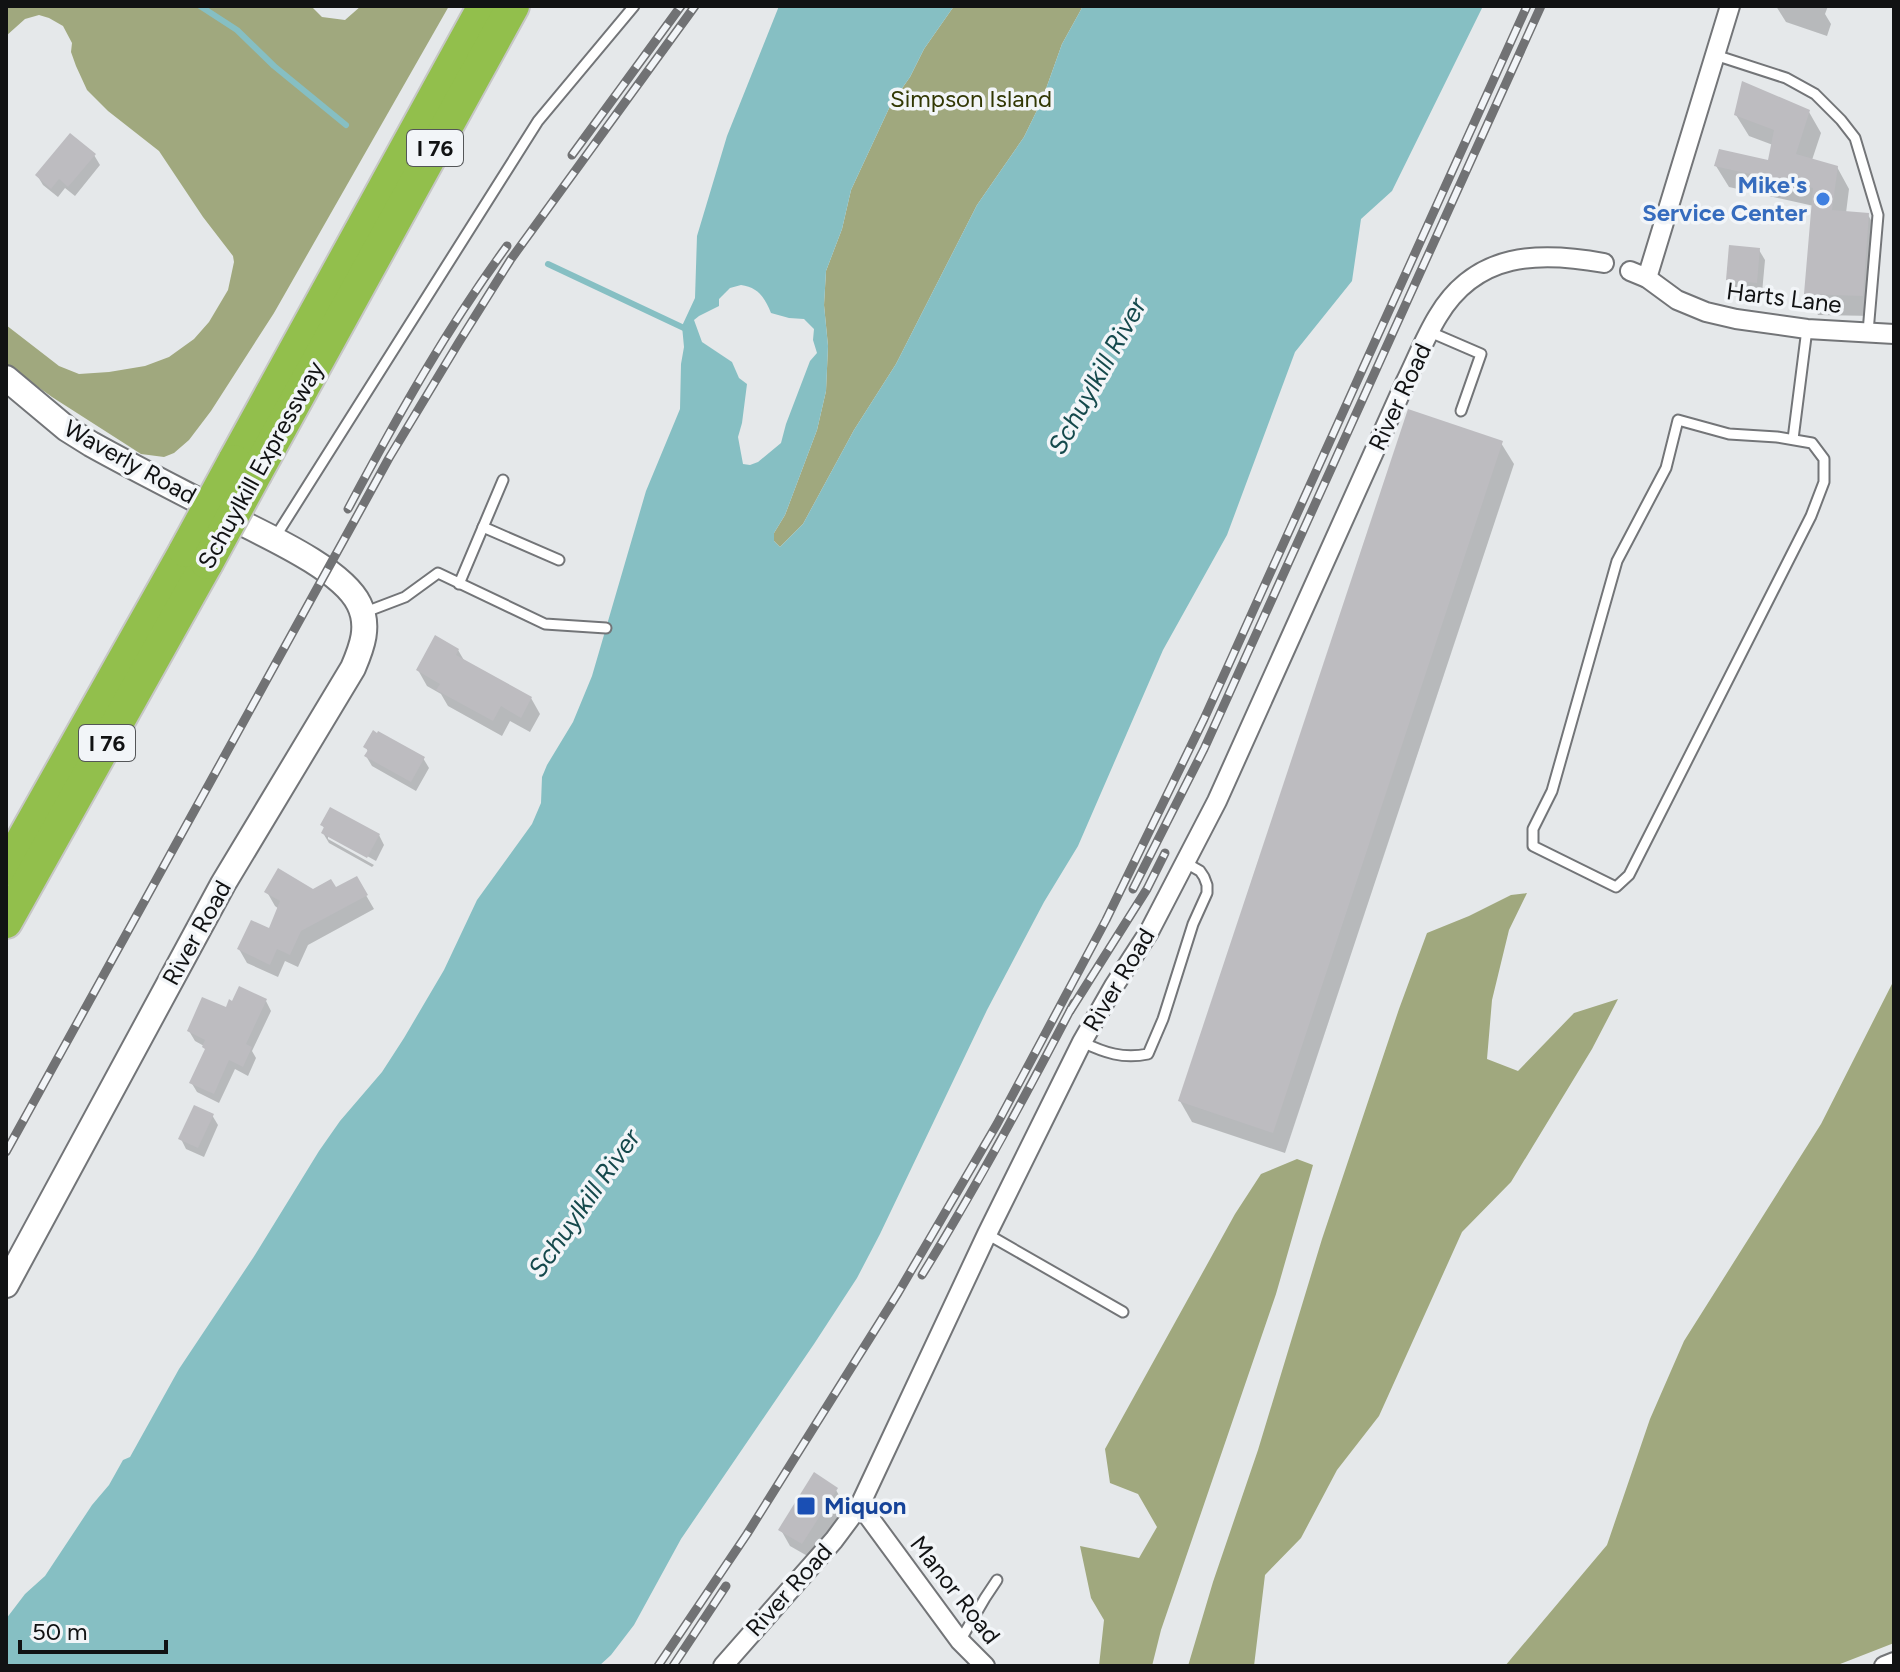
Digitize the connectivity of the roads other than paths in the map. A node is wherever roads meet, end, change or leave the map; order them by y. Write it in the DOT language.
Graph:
graph roads {
  1 [pos="484,6"];
  2 [pos="513,6"];
  3 [pos="634,6"];
  4 [pos="1730,6"];
  5 [pos="1715,55"];
  6 [pos="464,69"];
  7 [pos="1604,263"];
  8 [pos="1807,329"];
  9 [pos="1430,332"];
  10 [pos="1868,332"];
  11 [pos="1894,334"];
  12 [pos="6,378"];
  13 [pos="1461,411"];
  14 [pos="1793,439"];
  15 [pos="503,480"];
  16 [pos="483,527"];
  17 [pos="273,540"];
  18 [pos="196,557"];
  19 [pos="559,560"];
  20 [pos="459,584"];
  21 [pos="363,613"];
  22 [pos="606,628"];
  23 [pos="1186,863"];
  24 [pos="6,869"];
  25 [pos="6,922"];
  26 [pos="1082,1042"];
  27 [pos="987,1234"];
  28 [pos="6,1285"];
  29 [pos="1123,1312"];
  30 [pos="860,1505"];
  31 [pos="997,1580"];
  32 [pos="960,1641"];
  33 [pos="1894,1662"];
  34 [pos="723,1666"];
  35 [pos="985,1666"];
  36 [pos="1884,1666"];
  1 -- 6 [label="highway, Schuylkill Expressway / I 76"];
  2 -- 6 [label="highway, Schuylkill Expressway / I 76"];
  3 -- 17 [label="lane"];
  4 -- 5 [label="street"];
  5 -- 8 [label="street, Harts Lane"];
  5 -- 10 [label="lane"];
  6 -- 18 [label="highway, Schuylkill Expressway / I 76, bridge"];
  7 -- 9 [label="street, River Road"];
  8 -- 10 [label="street, Harts Lane"];
  8 -- 14 [label="lane"];
  9 -- 13 [label="lane"];
  9 -- 23 [label="street, River Road"];
  10 -- 11 [label="street, Harts Lane"];
  12 -- 17 [label="street, Waverly Road"];
  14 -- 14 [label="lane"];
  15 -- 16 [label="lane"];
  16 -- 19 [label="lane"];
  16 -- 20 [label="lane"];
  17 -- 21 [label="street, Waverly Road"];
  18 -- 24 [label="highway, Schuylkill Expressway / I 76"];
  18 -- 25 [label="highway, Schuylkill Expressway / I 76"];
  20 -- 21 [label="lane"];
  20 -- 22 [label="lane"];
  21 -- 28 [label="street, River Road"];
  23 -- 26 [label="street, River Road"];
  23 -- 26 [label="lane"];
  26 -- 27 [label="street, River Road"];
  27 -- 29 [label="lane"];
  27 -- 30 [label="street, River Road"];
  30 -- 32 [label="street, Manor Road"];
  30 -- 34 [label="street, River Road"];
  31 -- 32 [label="lane"];
  32 -- 35 [label="street, Manor Road"];
  33 -- 36 [label="street"];
}
